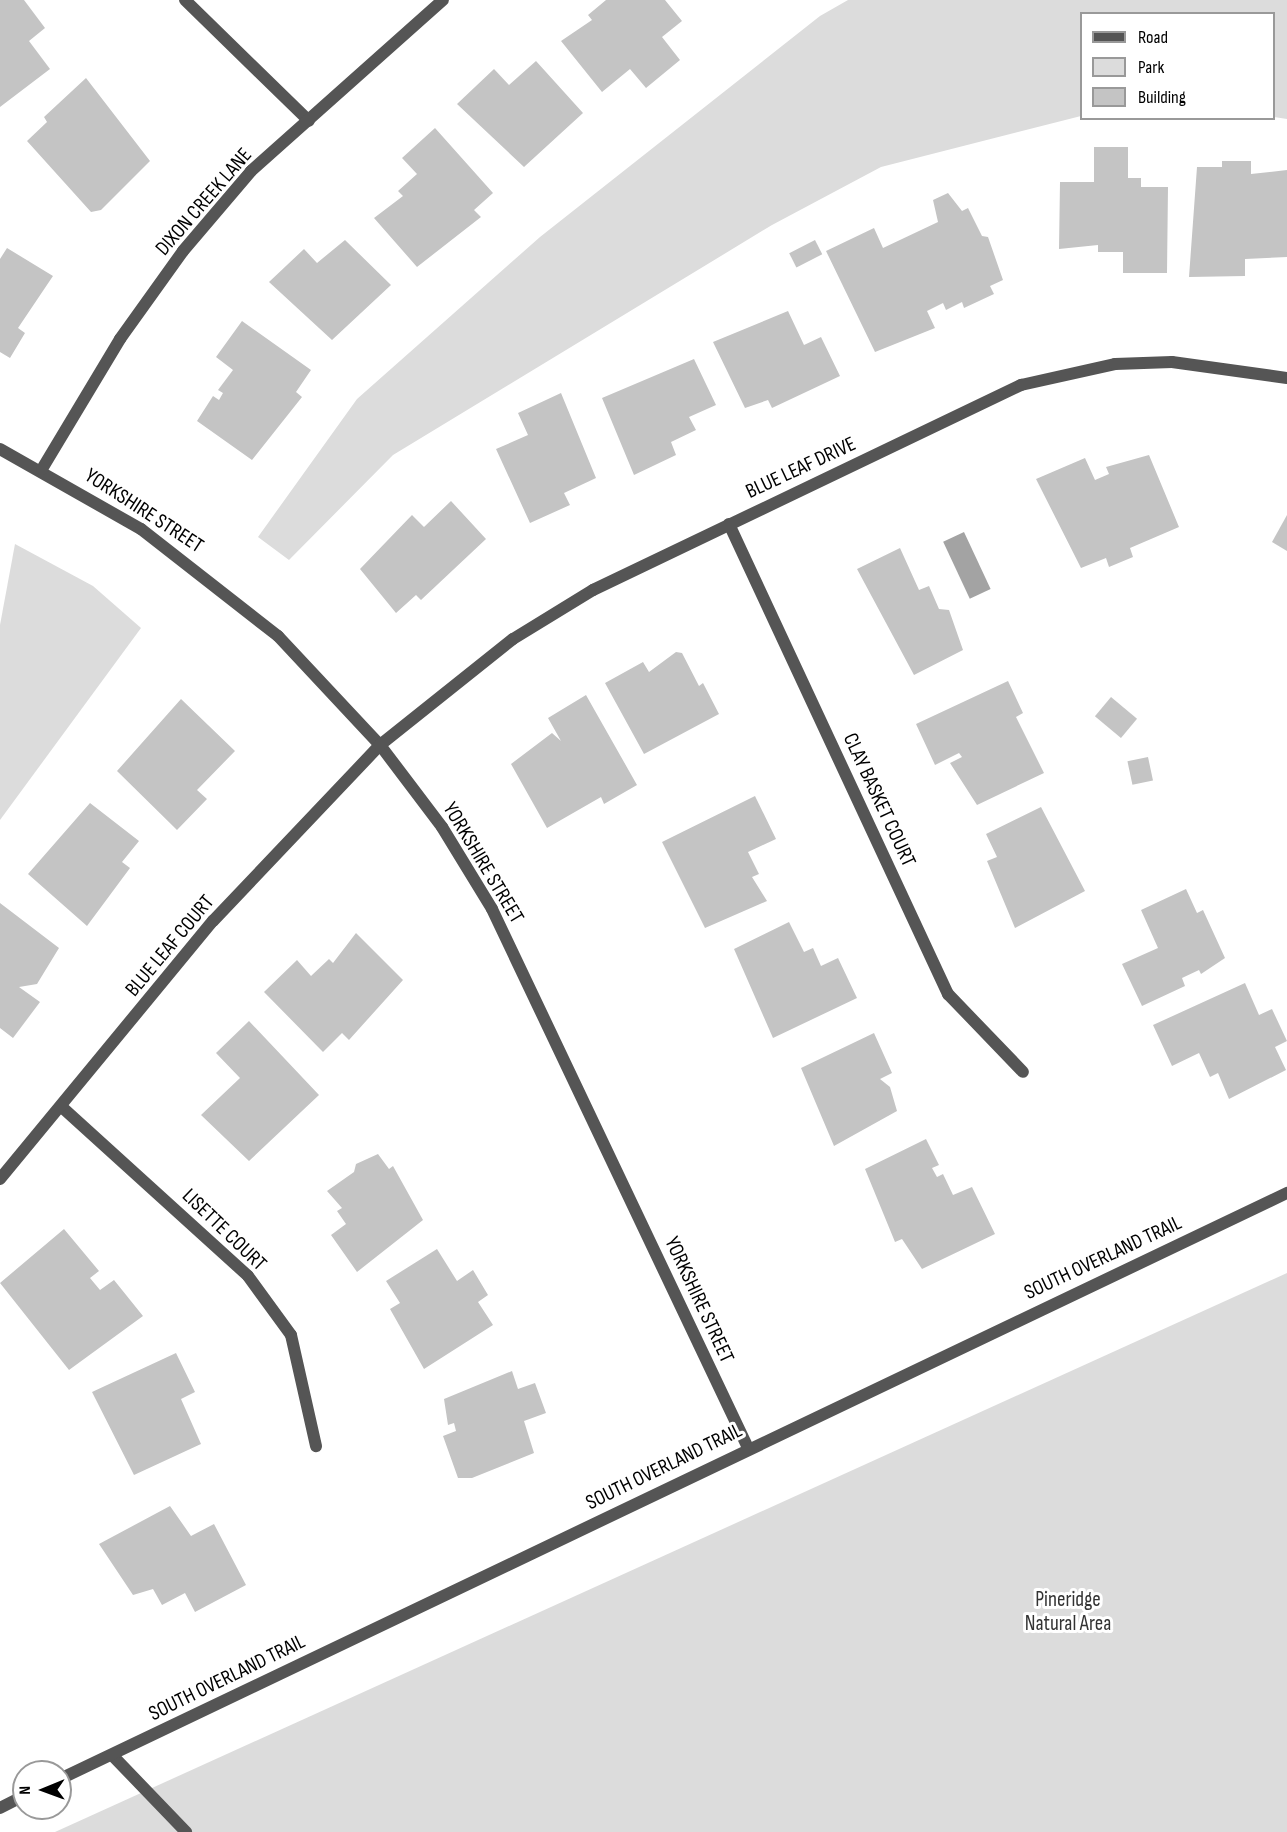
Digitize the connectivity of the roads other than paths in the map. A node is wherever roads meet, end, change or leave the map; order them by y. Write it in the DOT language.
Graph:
graph roads {
  1 [pos="185,0"];
  2 [pos="443,0"];
  3 [pos="309,121"];
  4 [pos="1287,378"];
  5 [pos="0,449"];
  6 [pos="42,469"];
  7 [pos="729,524"];
  8 [pos="380,745"];
  9 [pos="1023,1072"];
  10 [pos="64,1109"];
  11 [pos="0,1179"];
  12 [pos="1287,1193"];
  13 [pos="316,1446"];
  14 [pos="748,1448"];
  15 [pos="112,1755"];
  16 [pos="72,1773"];
  17 [pos="186,1832"];
  1 -- 3 [label="street"];
  2 -- 3 [label="street, DIXON CREEK LANE"];
  3 -- 6 [label="street, DIXON CREEK LANE"];
  4 -- 7 [label="street, BLUE LEAF DRIVE"];
  5 -- 6 [label="street, YORKSHIRE STREET"];
  6 -- 8 [label="street, YORKSHIRE STREET"];
  7 -- 8 [label="street, BLUE LEAF DRIVE"];
  7 -- 9 [label="street, CLAY BASKET COURT"];
  8 -- 10 [label="street, BLUE LEAF COURT"];
  8 -- 14 [label="street, YORKSHIRE STREET"];
  10 -- 11 [label="street, BLUE LEAF COURT"];
  10 -- 13 [label="street, LISETTE COURT"];
  12 -- 14 [label="street, SOUTH OVERLAND TRAIL"];
  14 -- 15 [label="street, SOUTH OVERLAND TRAIL"];
  15 -- 16 [label="street, SOUTH OVERLAND TRAIL"];
  15 -- 17 [label="street"];
}
